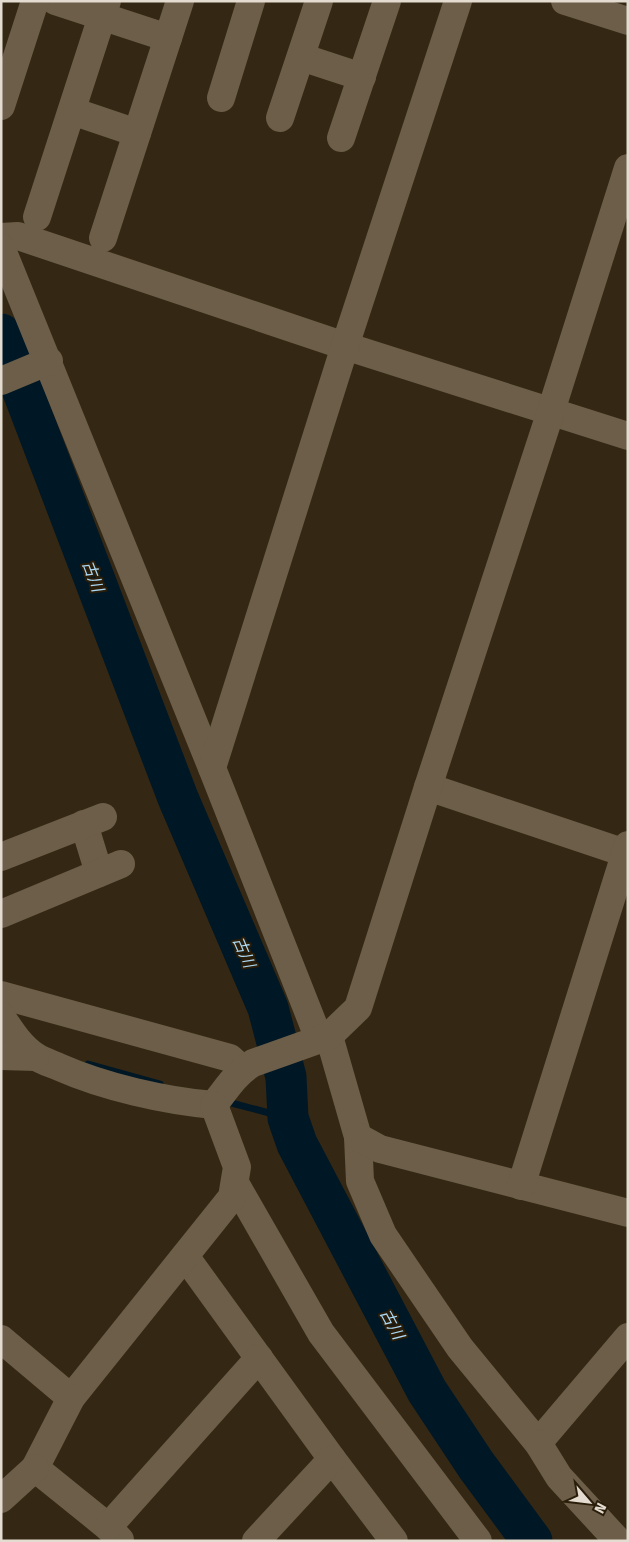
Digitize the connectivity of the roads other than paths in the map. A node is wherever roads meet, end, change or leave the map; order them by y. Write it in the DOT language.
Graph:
graph roads {
  1 [pos="35,1"];
  2 [pos="55,1"];
  3 [pos="180,1"];
  4 [pos="251,1"];
  5 [pos="319,1"];
  6 [pos="387,1"];
  7 [pos="458,1"];
  8 [pos="565,1"];
  9 [pos="105,9"];
  10 [pos="628,21"];
  11 [pos="168,38"];
  12 [pos="300,57"];
  13 [pos="362,77"];
  14 [pos="221,98"];
  15 [pos="1,106"];
  16 [pos="72,111"];
  17 [pos="280,118"];
  18 [pos="137,133"];
  19 [pos="341,138"];
  20 [pos="628,168"];
  21 [pos="37,217"];
  22 [pos="1,237"];
  23 [pos="103,238"];
  24 [pos="1,247"];
  25 [pos="345,346"];
  26 [pos="49,361"];
  27 [pos="1,381"];
  28 [pos="551,411"];
  29 [pos="628,436"];
  30 [pos="212,768"];
  31 [pos="428,787"];
  32 [pos="626,849"];
  33 [pos="1,857"];
  34 [pos="1,914"];
  35 [pos="1,995"];
  36 [pos="5,1023"];
  37 [pos="324,1038"];
  38 [pos="1,1056"];
  39 [pos="36,1057"];
  40 [pos="242,1072"];
  41 [pos="214,1105"];
  42 [pos="358,1137"];
  43 [pos="234,1183"];
  44 [pos="521,1186"];
  45 [pos="628,1213"];
  46 [pos="185,1256"];
  47 [pos="628,1337"];
  48 [pos="1,1339"];
  49 [pos="259,1358"];
  50 [pos="71,1398"];
  51 [pos="538,1442"];
  52 [pos="332,1459"];
  53 [pos="36,1468"];
  54 [pos="1,1499"];
  55 [pos="114,1534"];
  56 [pos="256,1541"];
  57 [pos="394,1541"];
  58 [pos="478,1541"];
  59 [pos="618,1541"];
  1 -- 15 [label="street"];
  2 -- 9 [label="street"];
  3 -- 11 [label="street"];
  4 -- 14 [label="street"];
  5 -- 12 [label="street"];
  6 -- 13 [label="street"];
  7 -- 25 [label="street"];
  8 -- 10 [label="street"];
  9 -- 11 [label="street"];
  9 -- 16 [label="street"];
  11 -- 18 [label="street"];
  12 -- 13 [label="street"];
  12 -- 17 [label="street"];
  13 -- 19 [label="street"];
  16 -- 18 [label="street"];
  16 -- 21 [label="street"];
  18 -- 23 [label="street"];
  20 -- 28 [label="street"];
  22 -- 25 [label="street"];
  24 -- 26 [label="street"];
  25 -- 28 [label="street"];
  25 -- 30 [label="street"];
  26 -- 27 [label="street"];
  26 -- 30 [label="street"];
  28 -- 29 [label="street"];
  28 -- 31 [label="street"];
  30 -- 37 [label="street"];
  31 -- 32 [label="street"];
  31 -- 37 [label="street"];
  32 -- 44 [label="street"];
  33 -- 34 [label="street"];
  35 -- 40 [label="street"];
  36 -- 39 [label="street"];
  37 -- 40 [label="street"];
  37 -- 42 [label="street"];
  38 -- 39 [label="street"];
  39 -- 41 [label="street"];
  40 -- 41 [label="street"];
  41 -- 43 [label="street"];
  42 -- 44 [label="street"];
  42 -- 51 [label="street"];
  43 -- 46 [label="street"];
  43 -- 58 [label="street"];
  44 -- 45 [label="street"];
  46 -- 49 [label="street"];
  46 -- 50 [label="street"];
  47 -- 51 [label="street"];
  48 -- 50 [label="street"];
  49 -- 52 [label="street"];
  49 -- 55 [label="street"];
  50 -- 53 [label="street"];
  51 -- 59 [label="street"];
  52 -- 56 [label="street"];
  52 -- 57 [label="street"];
  53 -- 54 [label="street"];
  53 -- 55 [label="street"];
}
